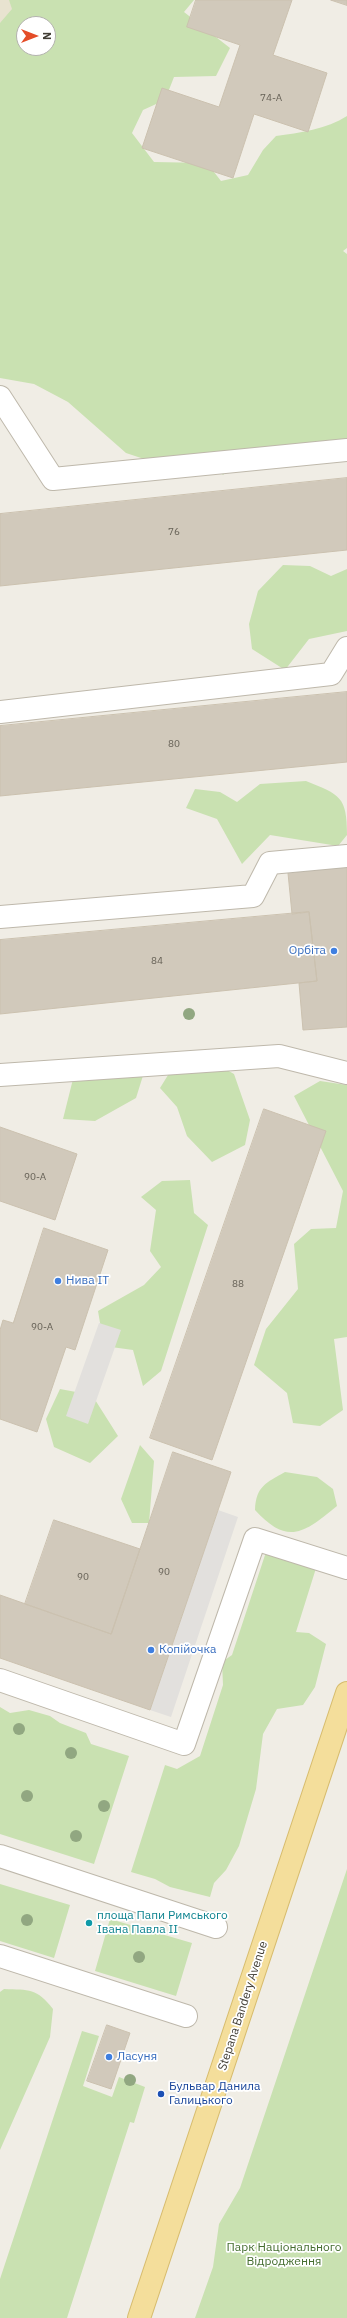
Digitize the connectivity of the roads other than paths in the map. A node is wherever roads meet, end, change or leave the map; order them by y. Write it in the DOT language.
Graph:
graph roads {
  1 [pos="0,397"];
  2 [pos="347,450"];
  3 [pos="347,648"];
  4 [pos="0,712"];
  5 [pos="347,856"];
  6 [pos="0,917"];
  7 [pos="347,1073"];
  8 [pos="0,1075"];
  9 [pos="347,1568"];
  10 [pos="0,1680"];
  11 [pos="347,1693"];
  12 [pos="0,1856"];
  13 [pos="216,1927"];
  14 [pos="0,1956"];
  15 [pos="186,2016"];
  16 [pos="139,2318"];
  1 -- 2 [label="street"];
  3 -- 4 [label="street"];
  5 -- 6 [label="street"];
  7 -- 8 [label="street"];
  9 -- 10 [label="street"];
  11 -- 16 [label="main road, Stepana Bandery Avenue"];
  12 -- 13 [label="street"];
  14 -- 15 [label="street"];
}
